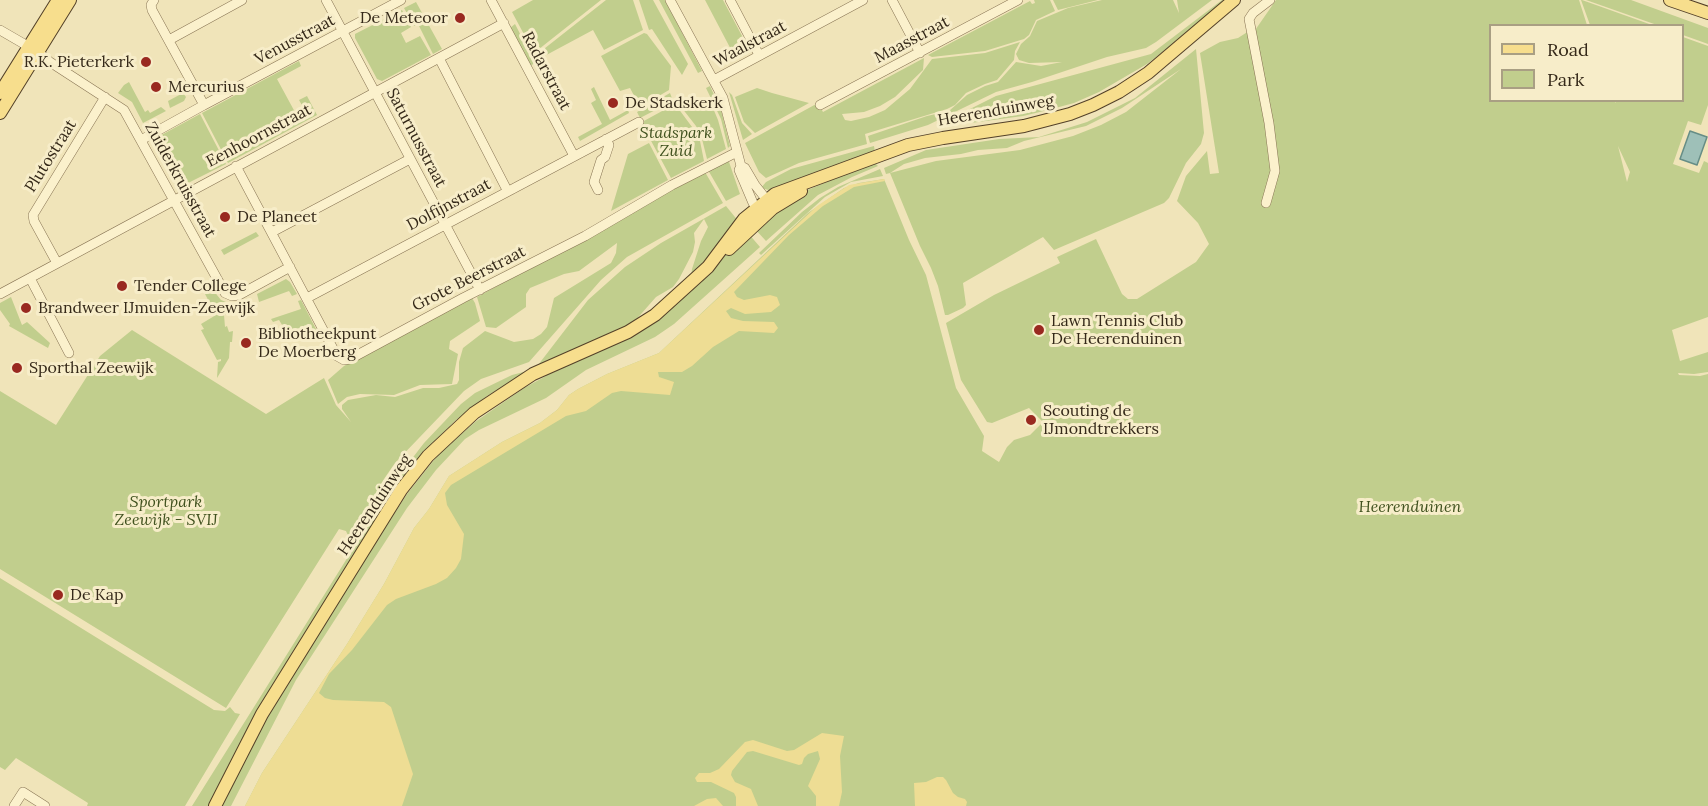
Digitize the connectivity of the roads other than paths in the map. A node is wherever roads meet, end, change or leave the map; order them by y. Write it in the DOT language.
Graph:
graph roads {
  1 [pos="58,0"];
  2 [pos="70,0"];
  3 [pos="154,0"];
  4 [pos="242,0"];
  5 [pos="326,0"];
  6 [pos="401,0"];
  7 [pos="491,0"];
  8 [pos="669,0"];
  9 [pos="730,0"];
  10 [pos="863,0"];
  11 [pos="892,0"];
  12 [pos="1018,0"];
  13 [pos="1242,0"];
  14 [pos="1270,0"];
  15 [pos="1670,0"];
  16 [pos="1230,4"];
  17 [pos="1708,13"];
  18 [pos="504,23"];
  19 [pos="0,30"];
  20 [pos="343,31"];
  21 [pos="169,40"];
  22 [pos="33,50"];
  23 [pos="920,53"];
  24 [pos="759,55"];
  25 [pos="439,58"];
  26 [pos="714,80"];
  27 [pos="374,91"];
  28 [pos="0,93"];
  29 [pos="105,97"];
  30 [pos="204,105"];
  31 [pos="820,105"];
  32 [pos="0,113"];
  33 [pos="639,122"];
  34 [pos="606,139"];
  35 [pos="141,140"];
  36 [pos="737,152"];
  37 [pos="574,156"];
  38 [pos="410,159"];
  39 [pos="236,166"];
  40 [pos="741,166"];
  41 [pos="507,190"];
  42 [pos="598,190"];
  43 [pos="173,199"];
  44 [pos="1266,203"];
  45 [pos="770,204"];
  46 [pos="759,213"];
  47 [pos="445,224"];
  48 [pos="272,232"];
  49 [pos="57,263"];
  50 [pos="290,267"];
  51 [pos="30,278"];
  52 [pos="480,290"];
  53 [pos="0,294"];
  54 [pos="307,298"];
  55 [pos="69,353"];
  56 [pos="14,806"];
  57 [pos="45,806"];
  58 [pos="215,806"];
  1 -- 22 [label="main road"];
  2 -- 22 [label="main road"];
  3 -- 21 [label="street"];
  4 -- 21 [label="street"];
  5 -- 20 [label="street, Saturnusstraat"];
  6 -- 20 [label="street, Venusstraat"];
  7 -- 18 [label="street, Radarstraat"];
  8 -- 26 [label="street"];
  9 -- 24 [label="street"];
  10 -- 24 [label="street, Waalstraat"];
  11 -- 23 [label="street"];
  12 -- 23 [label="street, Maasstraat"];
  13 -- 16 [label="main road, Heerenduinweg"];
  14 -- 44 [label="street"];
  15 -- 17 [label="main road"];
  16 -- 45 [label="main road, Heerenduinweg"];
  18 -- 25 [label="street, Eenhoornstraat"];
  18 -- 37 [label="street, Radarstraat"];
  19 -- 22 [label="street, Zuiderkruisstraat"];
  20 -- 27 [label="street, Saturnusstraat"];
  20 -- 30 [label="street, Venusstraat"];
  21 -- 30 [label="street"];
  22 -- 28 [label="main road"];
  22 -- 29 [label="street, Zuiderkruisstraat"];
  22 -- 32 [label="main road"];
  23 -- 31 [label="street, Maasstraat"];
  24 -- 26 [label="street, Waalstraat"];
  25 -- 27 [label="street, Eenhoornstraat"];
  25 -- 41 [label="street"];
  26 -- 36 [label="street"];
  27 -- 38 [label="street, Saturnusstraat"];
  27 -- 39 [label="street, Eenhoornstraat"];
  29 -- 35 [label="street, Zuiderkruisstraat"];
  29 -- 49 [label="street, Plutostraat"];
  30 -- 35 [label="street, Venusstraat"];
  33 -- 34 [label="street, Dolfijnstraat"];
  34 -- 37 [label="street, Dolfijnstraat"];
  34 -- 42 [label="street"];
  35 -- 43 [label="street, Zuiderkruisstraat"];
  36 -- 40 [label="street"];
  36 -- 52 [label="street, Grote Beerstraat"];
  37 -- 41 [label="street, Dolfijnstraat"];
  38 -- 47 [label="street, Saturnusstraat"];
  38 -- 48 [label="street"];
  39 -- 43 [label="street, Eenhoornstraat"];
  39 -- 48 [label="street, Grote Beerstraat"];
  40 -- 45 [label="street"];
  40 -- 46 [label="street"];
  41 -- 47 [label="street, Dolfijnstraat"];
  43 -- 49 [label="street, Eenhoornstraat"];
  43 -- 50 [label="street, Zuiderkruisstraat"];
  45 -- 46 [label="main road, Heerenduinweg"];
  46 -- 58 [label="main road, Heerenduinweg"];
  47 -- 52 [label="street, Saturnusstraat"];
  47 -- 54 [label="street, Dolfijnstraat"];
  48 -- 50 [label="street, Grote Beerstraat"];
  49 -- 51 [label="street, Eenhoornstraat"];
  50 -- 54 [label="street, Grote Beerstraat"];
  51 -- 53 [label="street, Eenhoornstraat"];
  51 -- 55 [label="street"];
  52 -- 54 [label="street, Grote Beerstraat"];
  56 -- 57 [label="street"];
}
